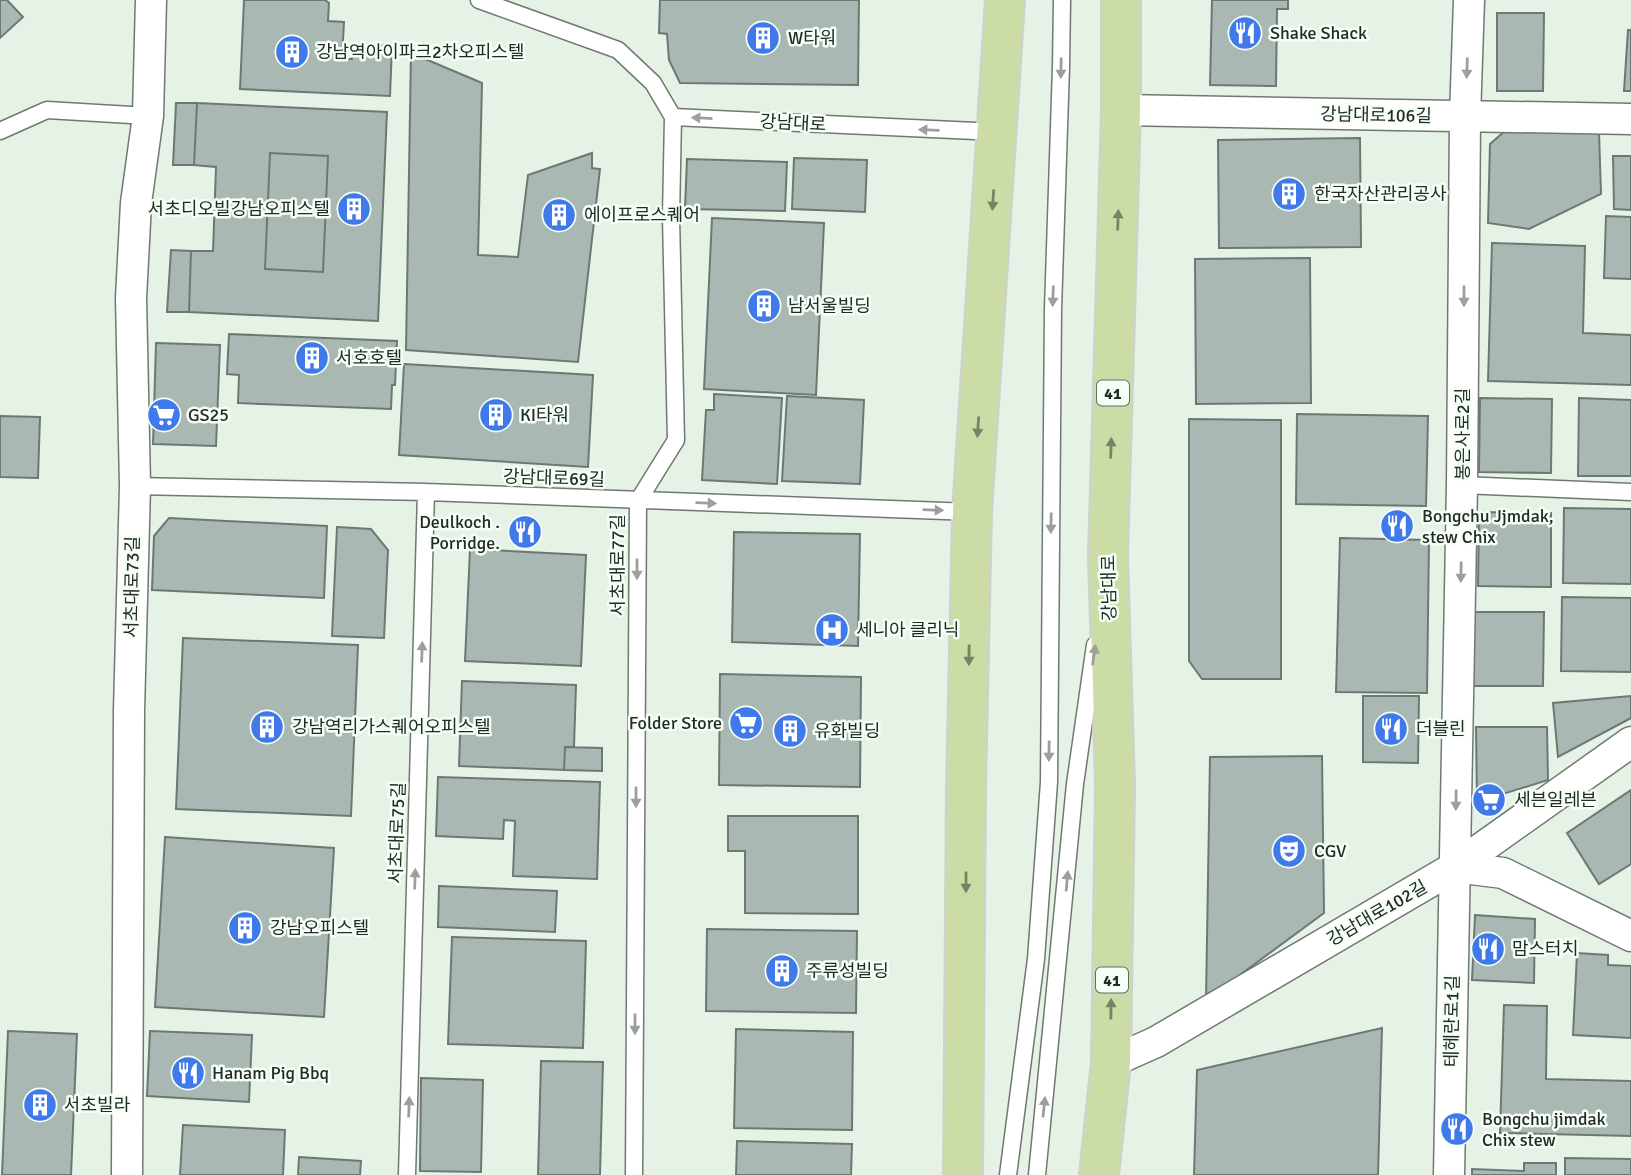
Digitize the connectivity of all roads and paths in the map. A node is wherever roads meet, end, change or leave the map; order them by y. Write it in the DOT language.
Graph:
graph roads {
  1 [pos="151,0"];
  2 [pos="479,0"];
  3 [pos="1005,0"];
  4 [pos="1062,0"];
  5 [pos="1121,0"];
  6 [pos="1469,0"];
  7 [pos="1121,110"];
  8 [pos="148,116"];
  9 [pos="673,117"];
  10 [pos="1465,117"];
  11 [pos="1631,119"];
  12 [pos="0,131"];
  13 [pos="997,132"];
  14 [pos="1462,485"];
  15 [pos="135,486"];
  16 [pos="426,492"];
  17 [pos="1631,492"];
  18 [pos="638,501"];
  19 [pos="972,512"];
  20 [pos="1108,556"];
  21 [pos="1631,742"];
  22 [pos="1455,867"];
  23 [pos="1631,936"];
  24 [pos="1111,1062"];
  25 [pos="127,1175"];
  26 [pos="407,1175"];
  27 [pos="634,1175"];
  28 [pos="963,1175"];
  29 [pos="1008,1175"];
  30 [pos="1037,1175"];
  31 [pos="1099,1175"];
  32 [pos="1449,1175"];
  1 -- 8 [label="street, 서초대로73길"];
  2 -- 9 [label="lane"];
  3 -- 13 [label="main road"];
  4 -- 29 [label="lane, one-way"];
  5 -- 7 [label="main road, 강남대로 / 41"];
  6 -- 10 [label="street, 봉은사로2길, one-way"];
  7 -- 10 [label="street, 강남대로106길"];
  20 -- 7 [label="main road, 강남대로 / 41, one-way"];
  8 -- 12 [label="lane"];
  8 -- 15 [label="street, 서초대로73길"];
  13 -- 9 [label="lane, 강남대로, one-way"];
  9 -- 18 [label="lane, 서초대로77길"];
  10 -- 11 [label="street, 강남대로106길"];
  10 -- 14 [label="street, 봉은사로2길, one-way"];
  13 -- 19 [label="main road, one-way"];
  14 -- 17 [label="lane"];
  14 -- 22 [label="street, 봉은사로2길, one-way"];
  15 -- 16 [label="lane, 강남대로69길"];
  15 -- 25 [label="street, 서초대로73길"];
  16 -- 18 [label="lane, 강남대로69길"];
  26 -- 16 [label="lane, 서초대로75길, one-way"];
  18 -- 19 [label="lane, 강남대로69길, one-way"];
  18 -- 27 [label="lane, 서초대로77길, one-way"];
  19 -- 28 [label="main road, one-way"];
  24 -- 20 [label="main road, 강남대로 / 41, one-way"];
  30 -- 20 [label="lane, one-way"];
  21 -- 22 [label="street, 강남대로102길"];
  22 -- 23 [label="street"];
  22 -- 24 [label="street, 강남대로102길"];
  22 -- 32 [label="street, 테헤란로1길"];
  24 -- 31 [label="main road, 강남대로 / 41"];
}
